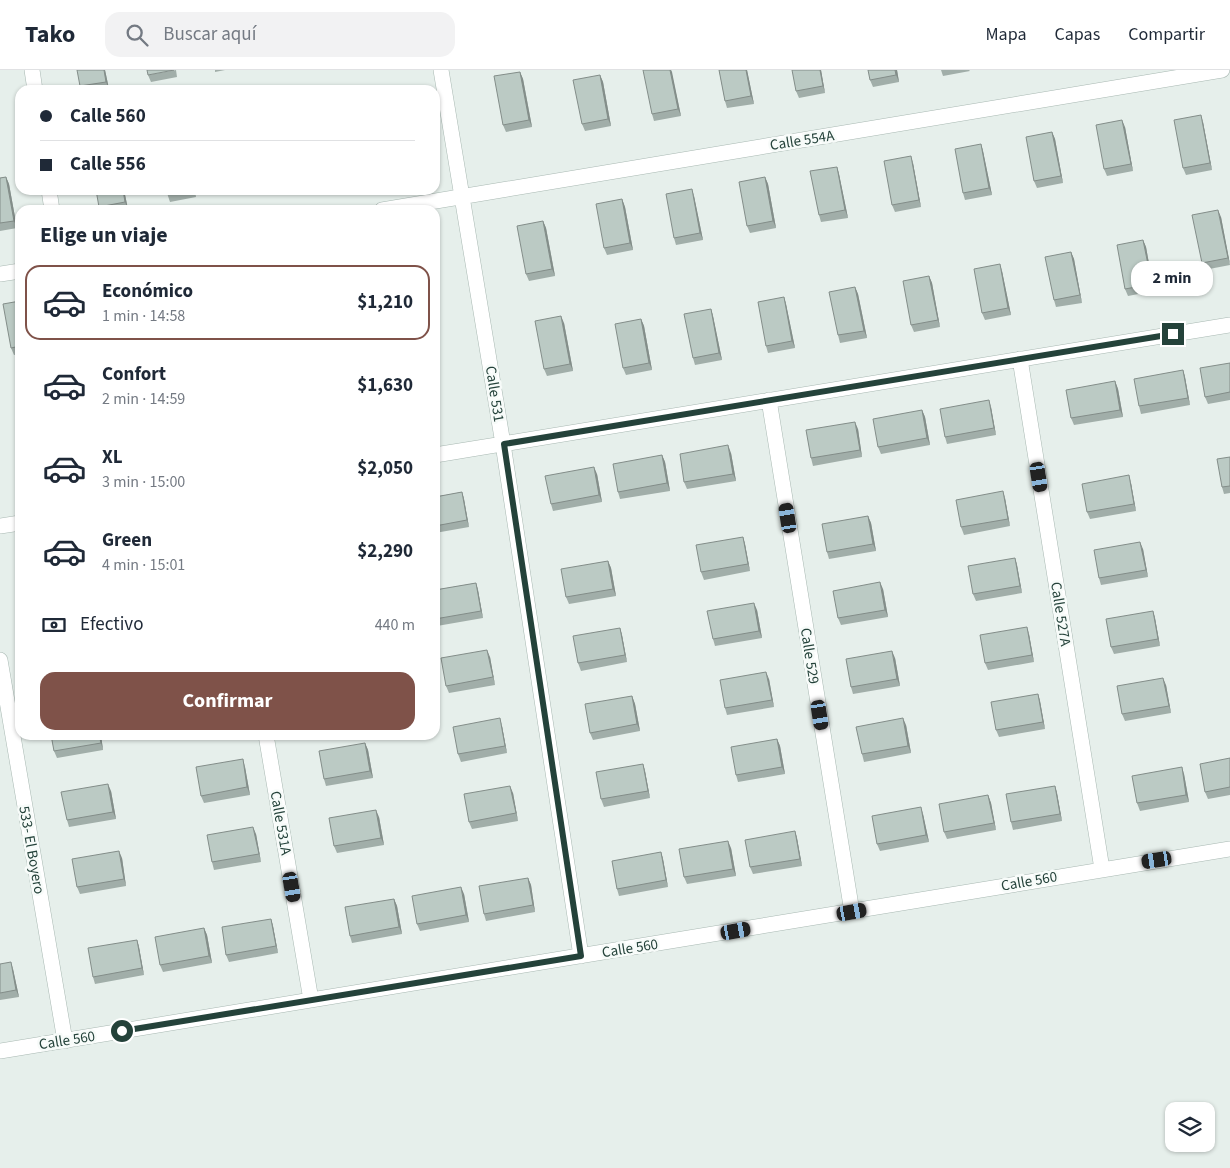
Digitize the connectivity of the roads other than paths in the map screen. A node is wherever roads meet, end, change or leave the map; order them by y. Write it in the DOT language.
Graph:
graph roads {
  1 [pos="32,70"];
  2 [pos="441,70"];
  3 [pos="1222,70"];
  4 [pos="34,85"];
  5 [pos="463,196"];
  6 [pos="411,205"];
  7 [pos="15,272"];
  8 [pos="0,274"];
  9 [pos="1230,325"];
  10 [pos="1020,359"];
  11 [pos="769,400"];
  12 [pos="504,444"];
  13 [pos="440,454"];
  14 [pos="15,524"];
  15 [pos="0,526"];
  16 [pos="0,660"];
  17 [pos="267,740"];
  18 [pos="1230,848"];
  19 [pos="1102,869"];
  20 [pos="852,912"];
  21 [pos="581,956"];
  22 [pos="311,1000"];
  23 [pos="64,1041"];
  24 [pos="0,1051"];
  1 -- 4 [label="street"];
  2 -- 5 [label="street, Calle 531"];
  3 -- 5 [label="street, Calle 554A"];
  5 -- 6 [label="street, Calle 554A"];
  5 -- 12 [label="street, Calle 531"];
  7 -- 8 [label="street"];
  9 -- 10 [label="street"];
  10 -- 11 [label="street"];
  10 -- 19 [label="street, Calle 527A"];
  11 -- 12 [label="street"];
  11 -- 20 [label="street, Calle 529"];
  12 -- 13 [label="street"];
  12 -- 21 [label="street, Calle 531"];
  14 -- 15 [label="street"];
  16 -- 23 [label="street, 533- El Boyero"];
  17 -- 22 [label="street, Calle 531A"];
  18 -- 19 [label="street, Calle 560"];
  19 -- 20 [label="street, Calle 560"];
  20 -- 21 [label="street, Calle 560"];
  21 -- 22 [label="street, Calle 560"];
  22 -- 23 [label="street, Calle 560"];
  23 -- 24 [label="street, Calle 560"];
}
